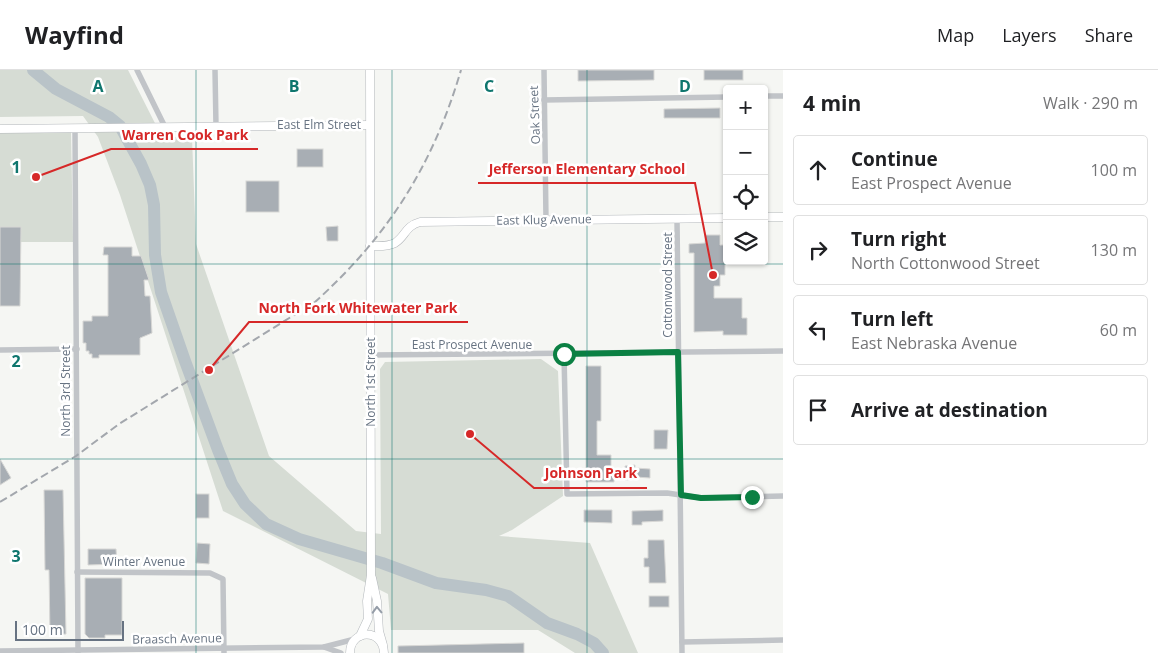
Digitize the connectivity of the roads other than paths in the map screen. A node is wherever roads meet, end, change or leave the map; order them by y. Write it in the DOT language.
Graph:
graph roads {
  1 [pos="137,70"];
  2 [pos="216,70"];
  3 [pos="370,70"];
  4 [pos="544,70"];
  5 [pos="768,96"];
  6 [pos="783,96"];
  7 [pos="723,97"];
  8 [pos="544,100"];
  9 [pos="369,125"];
  10 [pos="216,126"];
  11 [pos="165,127"];
  12 [pos="76,128"];
  13 [pos="0,129"];
  14 [pos="768,217"];
  15 [pos="783,217"];
  16 [pos="723,218"];
  17 [pos="678,219"];
  18 [pos="546,220"];
  19 [pos="370,246"];
  20 [pos="77,349"];
  21 [pos="0,350"];
  22 [pos="783,351"];
  23 [pos="678,352"];
  24 [pos="564,354"];
  25 [pos="371,356"];
  26 [pos="681,495"];
  27 [pos="783,496"];
  28 [pos="78,572"];
  29 [pos="371,575"];
  30 [pos="357,637"];
  31 [pos="783,640"];
  32 [pos="682,642"];
  33 [pos="324,648"];
  34 [pos="383,649"];
  35 [pos="0,651"];
  36 [pos="224,651"];
  37 [pos="78,652"];
  38 [pos="341,653"];
  39 [pos="350,653"];
  40 [pos="682,653"];
  1 -- 11 [label="street"];
  2 -- 10 [label="street"];
  3 -- 9 [label="street, North 1st Street"];
  4 -- 8 [label="street, Oak Street"];
  5 -- 6 [label="street"];
  7 -- 8 [label="street"];
  8 -- 18 [label="street, Oak Street"];
  9 -- 10 [label="street, East Elm Street"];
  9 -- 19 [label="street, North 1st Street"];
  10 -- 11 [label="street, East Elm Street"];
  11 -- 12 [label="street, East Elm Street"];
  12 -- 13 [label="street, East Elm Street"];
  12 -- 20 [label="street, North 3rd Street"];
  14 -- 15 [label="street"];
  16 -- 17 [label="street, East Klug Avenue"];
  17 -- 18 [label="street, East Klug Avenue"];
  17 -- 23 [label="street, Cottonwood Street"];
  18 -- 19 [label="street, East Klug Avenue"];
  19 -- 25 [label="street, North 1st Street"];
  20 -- 21 [label="street"];
  20 -- 28 [label="street, North 3rd Street"];
  22 -- 23 [label="street, East Prospect Avenue"];
  23 -- 24 [label="street, East Prospect Avenue"];
  23 -- 26 [label="street, Cottonwood Street"];
  24 -- 25 [label="street, East Prospect Avenue"];
  24 -- 26 [label="street"];
  25 -- 29 [label="street, North 1st Street"];
  26 -- 27 [label="street"];
  26 -- 32 [label="street, Cottonwood Street"];
  28 -- 36 [label="street, Winter Avenue"];
  28 -- 37 [label="street, North 3rd Street"];
  29 -- 30 [label="street, North 1st Street"];
  34 -- 29 [label="street, North 1st Street, one-way"];
  30 -- 33 [label="street, Braasch Avenue"];
  30 -- 34 [label="street"];
  30 -- 39 [label="street, North 1st Street"];
  31 -- 32 [label="street"];
  32 -- 40 [label="street, Cottonwood Street"];
  33 -- 36 [label="street, Braasch Avenue"];
  33 -- 38 [label="street, Braasch Avenue"];
  35 -- 37 [label="street, Braasch Avenue"];
  36 -- 37 [label="street, Braasch Avenue"];
}
